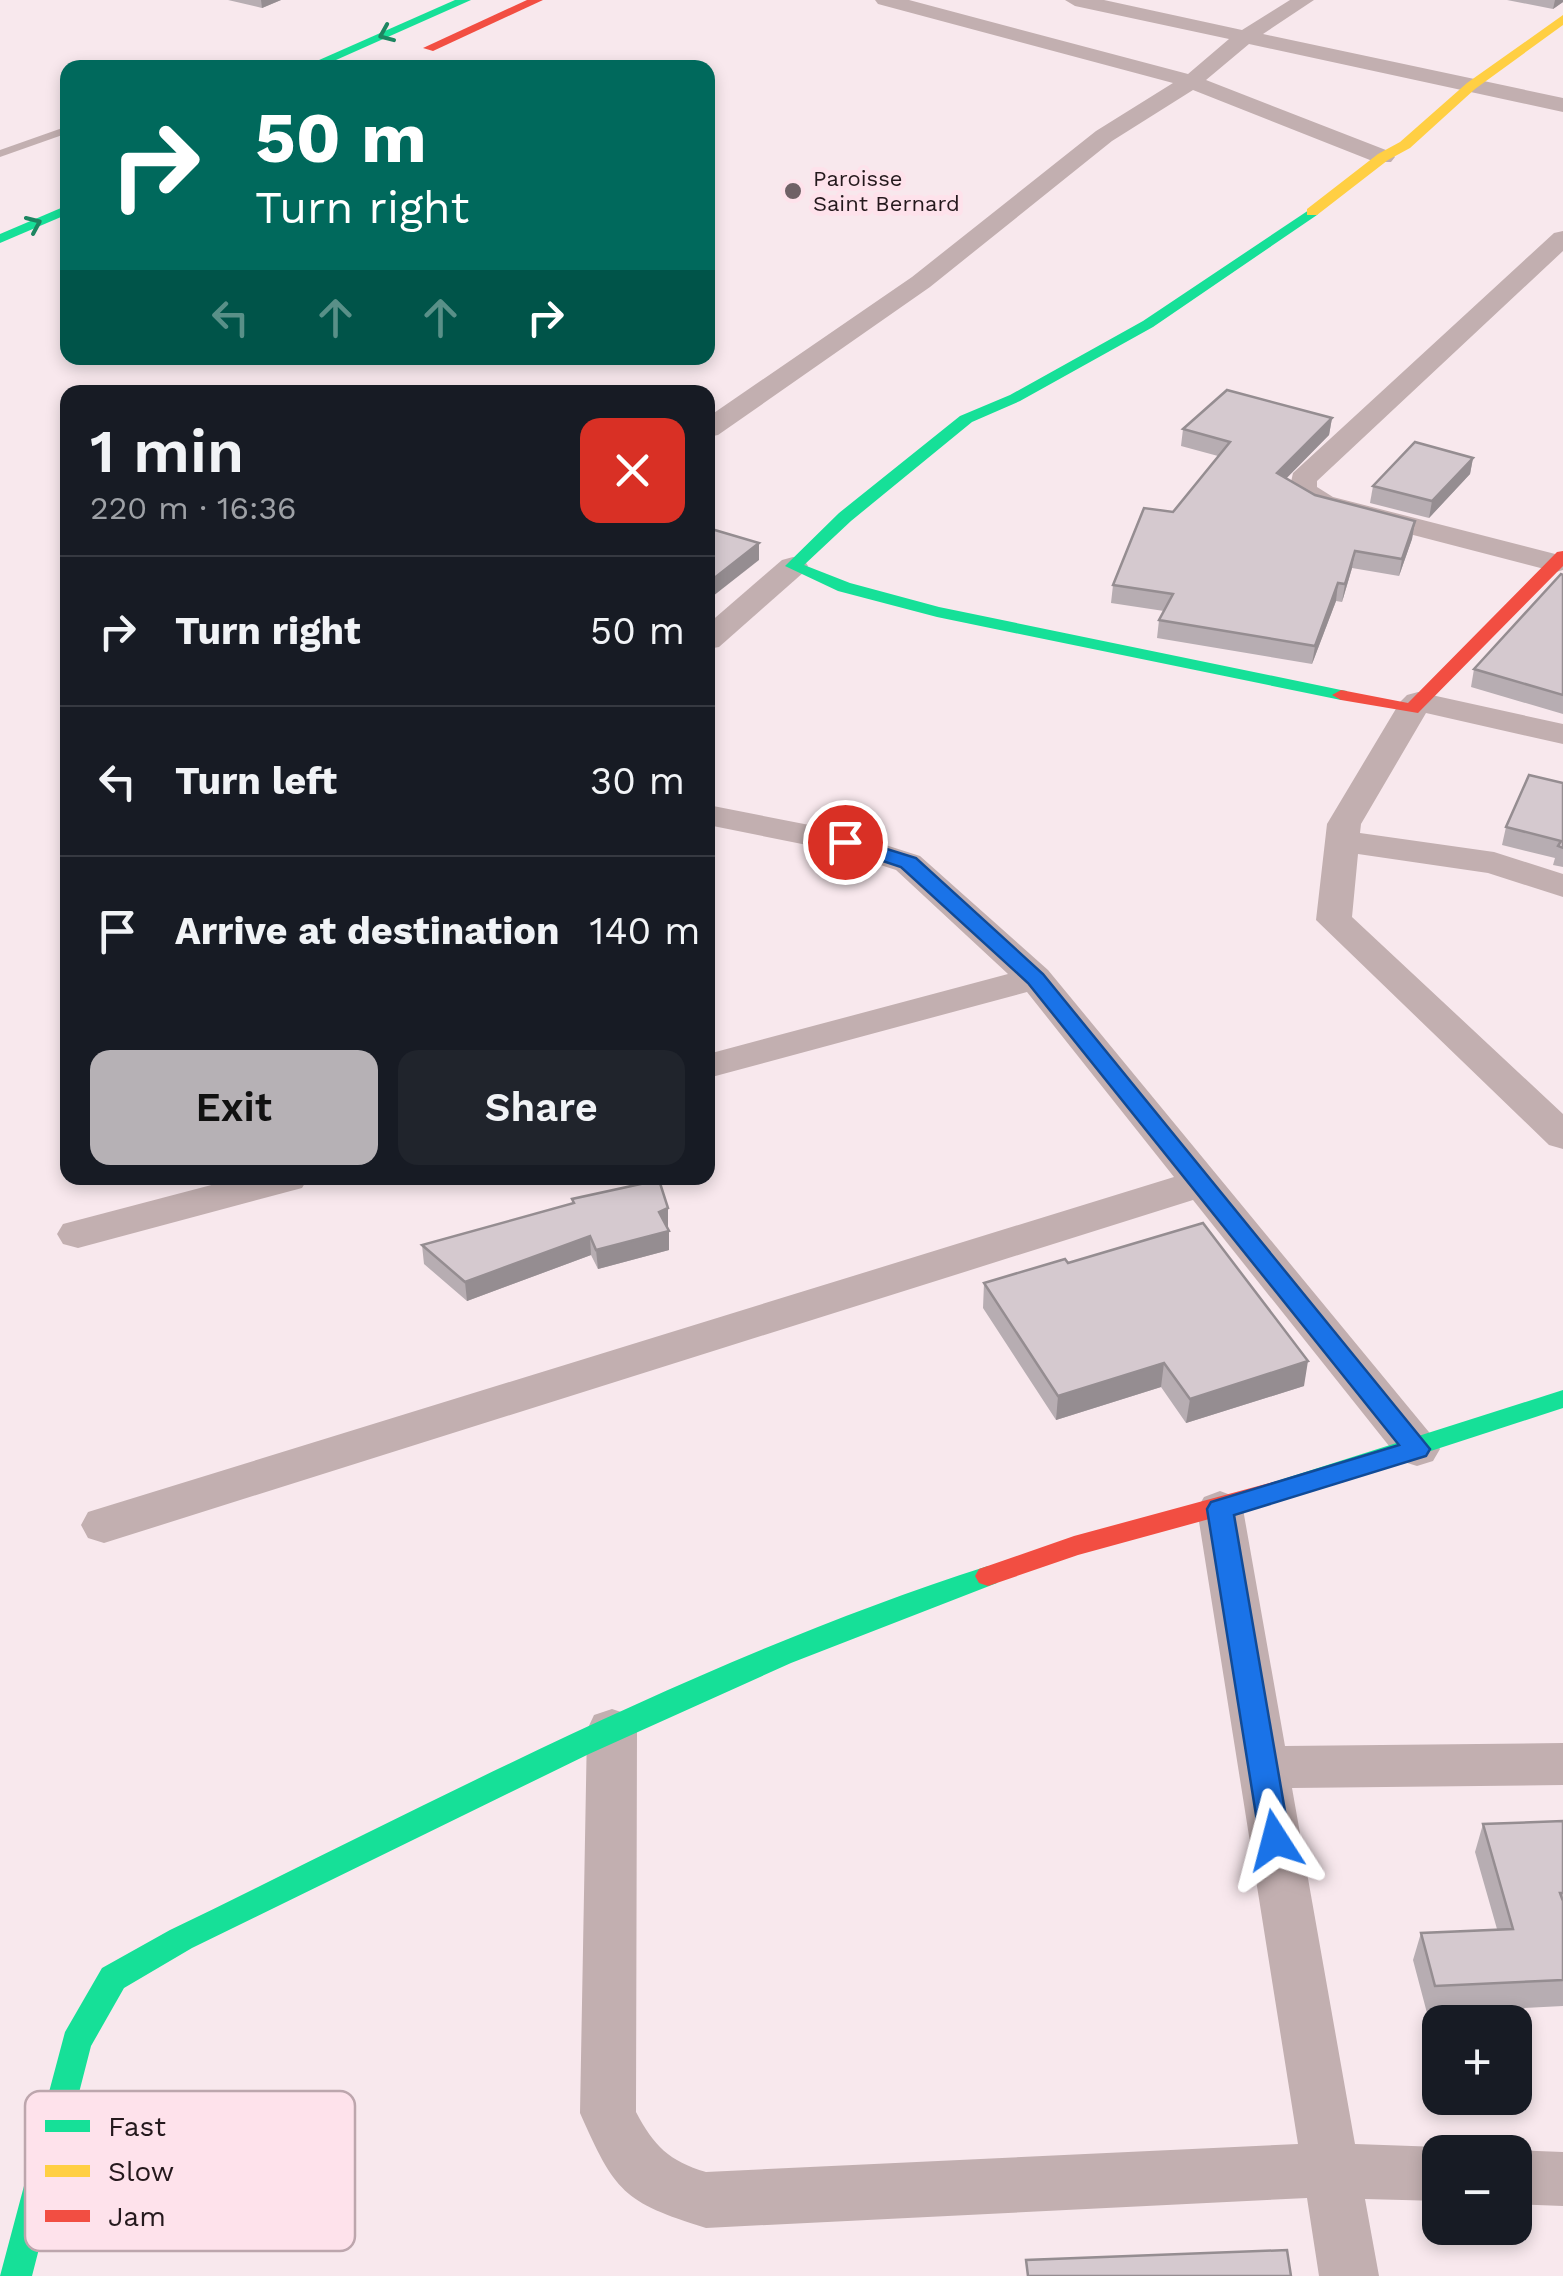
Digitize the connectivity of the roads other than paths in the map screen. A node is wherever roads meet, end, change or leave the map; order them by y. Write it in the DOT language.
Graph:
graph roads {
  1 [pos="465,0"];
  2 [pos="537,0"];
  3 [pos="885,0"];
  4 [pos="1075,0"];
  5 [pos="1304,0"];
  6 [pos="1563,19"];
  7 [pos="1246,36"];
  8 [pos="326,60"];
  9 [pos="402,60"];
  10 [pos="1191,82"];
  11 [pos="1471,86"];
  12 [pos="1563,105"];
  13 [pos="60,131"];
  14 [pos="0,154"];
  15 [pos="1383,156"];
  16 [pos="60,213"];
  17 [pos="1563,238"];
  18 [pos="0,239"];
  19 [pos="715,424"];
  20 [pos="1560,559"];
  21 [pos="792,566"];
  22 [pos="715,634"];
  23 [pos="1415,706"];
  24 [pos="1563,734"];
  25 [pos="715,816"];
  26 [pos="1340,841"];
  27 [pos="1563,886"];
  28 [pos="1035,978"];
  29 [pos="715,1064"];
  30 [pos="1563,1136"];
  31 [pos="1201,1183"];
  32 [pos="262,1185"];
  33 [pos="78,1234"];
  34 [pos="1563,1399"];
  35 [pos="1417,1449"];
  36 [pos="1220,1509"];
  37 [pos="104,1525"];
  38 [pos="612,1730"];
  39 [pos="1563,1764"];
  40 [pos="1263,1767"];
  41 [pos="63,2091"];
  42 [pos="1331,2170"];
  43 [pos="1422,2173"];
  44 [pos="1532,2179"];
  45 [pos="1563,2180"];
  46 [pos="25,2238"];
  47 [pos="15,2276"];
  48 [pos="1348,2276"];
  1 -- 8 [label="street, one-way"];
  2 -- 9 [label="street"];
  3 -- 10 [label="street"];
  4 -- 7 [label="street"];
  5 -- 7 [label="street"];
  6 -- 11 [label="street"];
  7 -- 10 [label="street"];
  7 -- 11 [label="street"];
  10 -- 15 [label="street"];
  10 -- 19 [label="street"];
  11 -- 12 [label="street"];
  11 -- 15 [label="street"];
  13 -- 14 [label="lane"];
  15 -- 21 [label="street"];
  18 -- 16 [label="street, one-way"];
  17 -- 20 [label="street"];
  20 -- 23 [label="street"];
  21 -- 22 [label="street"];
  21 -- 23 [label="street"];
  23 -- 24 [label="street"];
  23 -- 26 [label="street"];
  25 -- 28 [label="street"];
  26 -- 27 [label="street"];
  26 -- 30 [label="street"];
  28 -- 29 [label="street"];
  28 -- 31 [label="street"];
  31 -- 35 [label="street"];
  31 -- 37 [label="street"];
  32 -- 33 [label="street"];
  34 -- 35 [label="street"];
  35 -- 36 [label="street"];
  36 -- 38 [label="street"];
  36 -- 40 [label="street"];
  38 -- 41 [label="street"];
  38 -- 42 [label="street"];
  39 -- 40 [label="street"];
  40 -- 42 [label="street"];
  42 -- 43 [label="street"];
  42 -- 48 [label="street"];
  44 -- 45 [label="street"];
  46 -- 47 [label="street"];
}
